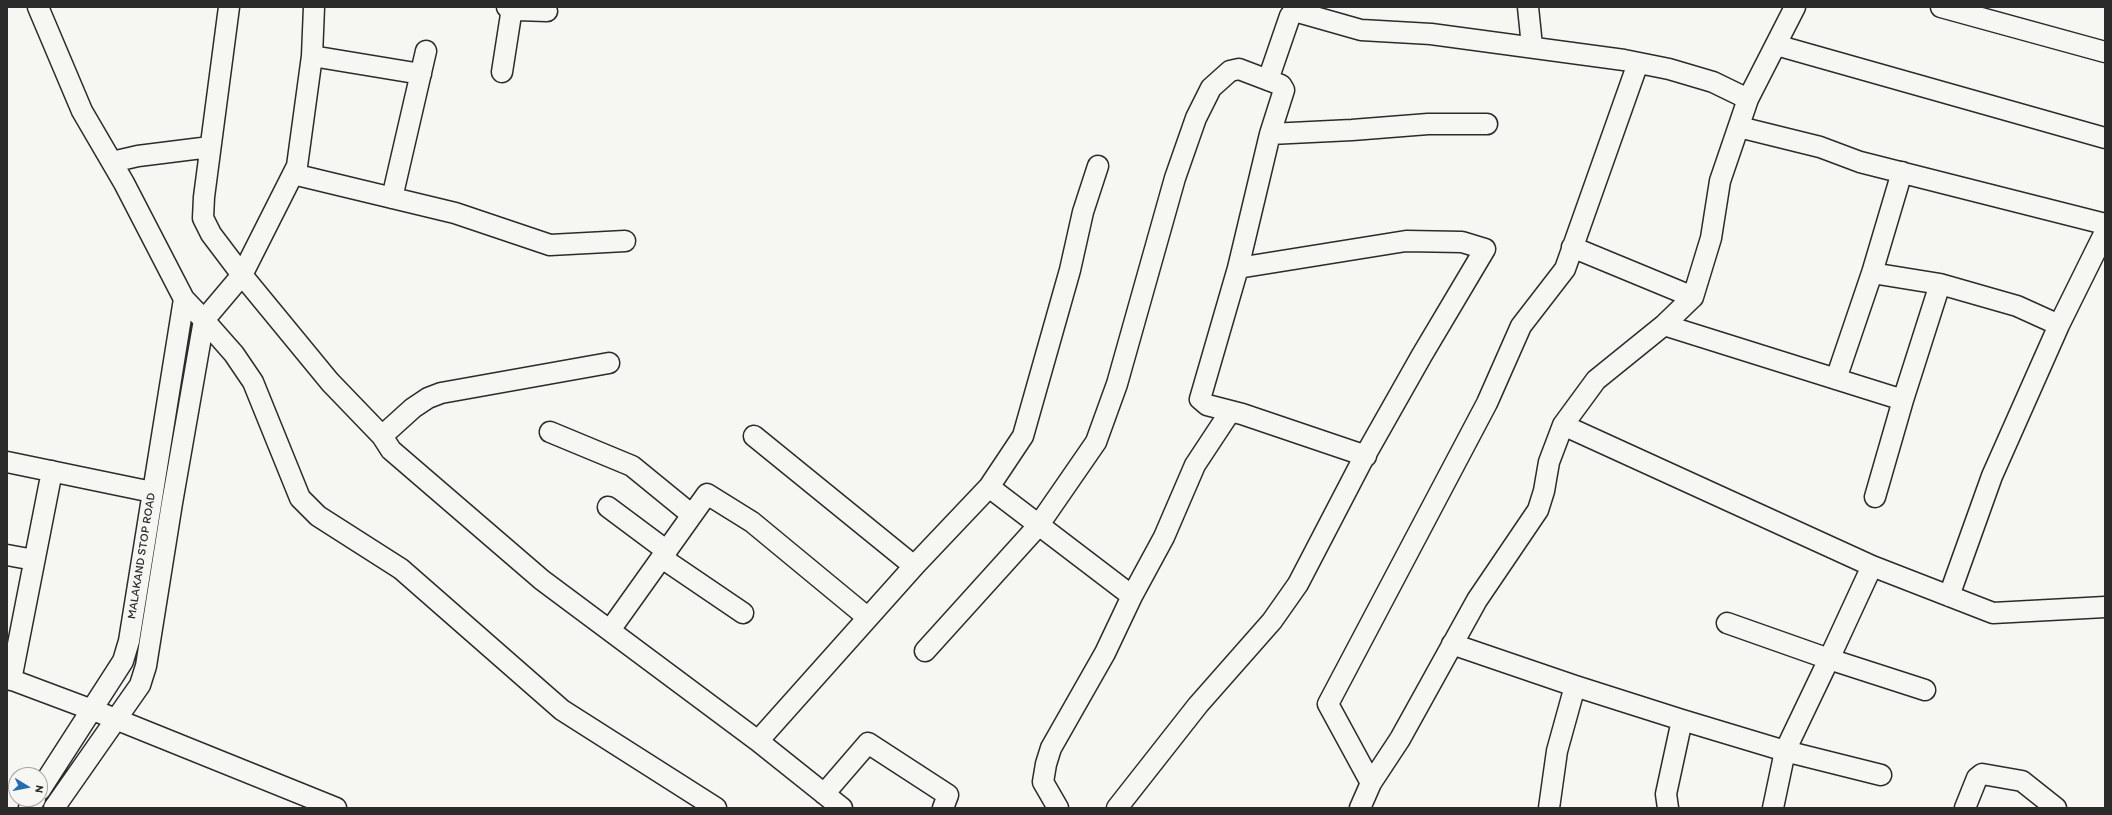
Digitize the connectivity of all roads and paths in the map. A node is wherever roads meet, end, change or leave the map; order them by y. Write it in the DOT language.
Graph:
graph roads {
  1 [pos="38,7"];
  2 [pos="229,7"];
  3 [pos="314,7"];
  4 [pos="1528,7"];
  5 [pos="1795,7"];
  6 [pos="1941,7"];
  7 [pos="509,8"];
  8 [pos="1304,10"];
  9 [pos="547,11"];
  10 [pos="1776,45"];
  11 [pos="1532,46"];
  12 [pos="426,51"];
  13 [pos="2105,52"];
  14 [pos="312,56"];
  15 [pos="1638,63"];
  16 [pos="502,72"];
  17 [pos="421,74"];
  18 [pos="1268,80"];
  19 [pos="1748,99"];
  20 [pos="1488,124"];
  21 [pos="1739,127"];
  22 [pos="1270,134"];
  23 [pos="2105,138"];
  24 [pos="210,147"];
  25 [pos="112,162"];
  26 [pos="1098,166"];
  27 [pos="1902,172"];
  28 [pos="293,174"];
  29 [pos="392,198"];
  30 [pos="2105,224"];
  31 [pos="2105,232"];
  32 [pos="625,241"];
  33 [pos="1572,247"];
  34 [pos="1238,268"];
  35 [pos="1872,273"];
  36 [pos="242,275"];
  37 [pos="1940,284"];
  38 [pos="1693,298"];
  39 [pos="184,299"];
  40 [pos="204,320"];
  41 [pos="1664,325"];
  42 [pos="2059,325"];
  43 [pos="609,363"];
  44 [pos="1836,379"];
  45 [pos="1903,400"];
  46 [pos="1230,412"];
  47 [pos="1563,425"];
  48 [pos="550,432"];
  49 [pos="382,436"];
  50 [pos="754,436"];
  51 [pos="1366,456"];
  52 [pos="7,462"];
  53 [pos="52,471"];
  54 [pos="989,487"];
  55 [pos="152,492"];
  56 [pos="1875,497"];
  57 [pos="608,507"];
  58 [pos="692,515"];
  59 [pos="1038,526"];
  60 [pos="664,554"];
  61 [pos="7,555"];
  62 [pos="34,560"];
  63 [pos="914,566"];
  64 [pos="1872,566"];
  65 [pos="1132,596"];
  66 [pos="1949,596"];
  67 [pos="2105,607"];
  68 [pos="743,612"];
  69 [pos="867,617"];
  70 [pos="1727,623"];
  71 [pos="610,630"];
  72 [pos="1452,644"];
  73 [pos="925,652"];
  74 [pos="1829,659"];
  75 [pos="9,679"];
  76 [pos="1575,686"];
  77 [pos="1924,690"];
  78 [pos="91,710"];
  79 [pos="117,720"];
  80 [pos="1682,720"];
  81 [pos="758,741"];
  82 [pos="1785,751"];
  83 [pos="1881,775"];
  84 [pos="48,777"];
  85 [pos="1371,783"];
  86 [pos="824,794"];
  87 [pos="54,808"];
  88 [pos="336,808"];
  89 [pos="716,808"];
  90 [pos="842,808"];
  91 [pos="943,808"];
  92 [pos="1058,808"];
  93 [pos="1116,808"];
  94 [pos="1360,808"];
  95 [pos="1549,808"];
  96 [pos="1668,808"];
  97 [pos="1773,808"];
  98 [pos="1965,808"];
  99 [pos="2056,808"];
  1 -- 25 [label="street"];
  2 -- 24 [label="street"];
  3 -- 14 [label="street"];
  4 -- 11 [label="street"];
  5 -- 10 [label="street"];
  6 -- 13 [label="street"];
  7 -- 9 [label="street"];
  7 -- 16 [label="street"];
  8 -- 11 [label="street"];
  8 -- 18 [label="street"];
  10 -- 19 [label="street"];
  10 -- 23 [label="street"];
  11 -- 15 [label="street"];
  12 -- 17 [label="street"];
  14 -- 17 [label="street"];
  14 -- 28 [label="street"];
  15 -- 19 [label="street"];
  15 -- 33 [label="street"];
  17 -- 29 [label="street"];
  18 -- 22 [label="street"];
  18 -- 59 [label="street"];
  19 -- 21 [label="street"];
  20 -- 22 [label="street"];
  21 -- 27 [label="street"];
  21 -- 38 [label="street"];
  22 -- 34 [label="street"];
  24 -- 25 [label="street"];
  24 -- 36 [label="street"];
  25 -- 39 [label="street"];
  26 -- 54 [label="street"];
  27 -- 30 [label="street"];
  27 -- 35 [label="street"];
  28 -- 29 [label="street"];
  28 -- 36 [label="street"];
  29 -- 32 [label="street"];
  31 -- 42 [label="street"];
  33 -- 38 [label="street"];
  33 -- 85 [label="street"];
  34 -- 46 [label="street"];
  34 -- 51 [label="street"];
  35 -- 37 [label="street"];
  35 -- 44 [label="street"];
  36 -- 40 [label="street"];
  36 -- 49 [label="street"];
  37 -- 42 [label="street"];
  37 -- 45 [label="street"];
  38 -- 41 [label="street"];
  39 -- 40 [label="street"];
  39 -- 55 [label="street, MALAKAND STOP ROAD"];
  40 -- 79 [label="street"];
  40 -- 89 [label="street"];
  41 -- 44 [label="street"];
  41 -- 47 [label="street"];
  42 -- 66 [label="street"];
  43 -- 49 [label="street"];
  44 -- 45 [label="street"];
  45 -- 56 [label="street"];
  46 -- 51 [label="street"];
  46 -- 65 [label="street"];
  47 -- 64 [label="street"];
  47 -- 72 [label="street"];
  48 -- 58 [label="street"];
  49 -- 71 [label="street"];
  50 -- 63 [label="street"];
  51 -- 93 [label="street"];
  52 -- 53 [label="street"];
  53 -- 55 [label="street"];
  53 -- 62 [label="street"];
  54 -- 59 [label="street"];
  54 -- 63 [label="street"];
  55 -- 78 [label="street, MALAKAND STOP ROAD"];
  57 -- 60 [label="street"];
  58 -- 60 [label="street"];
  58 -- 69 [label="street"];
  59 -- 65 [label="street"];
  59 -- 73 [label="street"];
  60 -- 68 [label="street"];
  60 -- 71 [label="street"];
  61 -- 62 [label="street"];
  62 -- 75 [label="street"];
  63 -- 69 [label="street"];
  64 -- 66 [label="street"];
  64 -- 74 [label="street"];
  65 -- 92 [label="street"];
  66 -- 67 [label="street"];
  69 -- 81 [label="street"];
  70 -- 74 [label="street"];
  71 -- 81 [label="street"];
  72 -- 76 [label="street"];
  72 -- 85 [label="street"];
  74 -- 77 [label="street"];
  74 -- 82 [label="street"];
  75 -- 78 [label="street"];
  76 -- 80 [label="street"];
  76 -- 95 [label="street"];
  78 -- 79 [label="street"];
  78 -- 84 [label="street, MALAKAND STOP ROAD"];
  79 -- 87 [label="street"];
  79 -- 88 [label="street"];
  80 -- 82 [label="street"];
  80 -- 96 [label="street"];
  81 -- 86 [label="street"];
  82 -- 83 [label="street"];
  82 -- 97 [label="street"];
  85 -- 94 [label="street"];
  86 -- 90 [label="street"];
  86 -- 91 [label="street"];
  98 -- 99 [label="street"];
}
